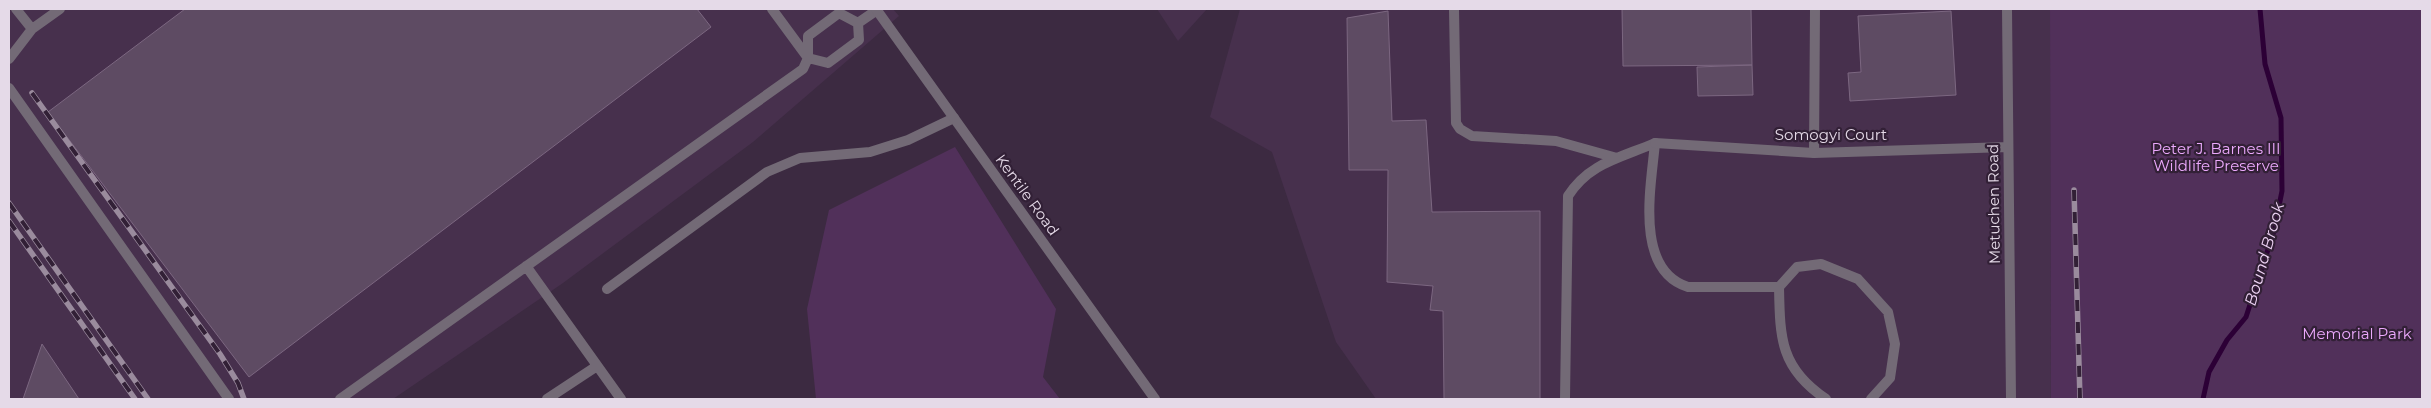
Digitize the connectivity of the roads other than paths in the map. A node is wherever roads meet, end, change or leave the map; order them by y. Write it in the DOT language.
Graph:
graph roads {
  1 [pos="16,9"];
  2 [pos="60,9"];
  3 [pos="772,9"];
  4 [pos="876,9"];
  5 [pos="1454,9"];
  6 [pos="1815,9"];
  7 [pos="2007,9"];
  8 [pos="837,11"];
  9 [pos="858,24"];
  10 [pos="32,29"];
  11 [pos="808,58"];
  12 [pos="9,59"];
  13 [pos="9,88"];
  14 [pos="954,118"];
  15 [pos="1654,143"];
  16 [pos="2008,147"];
  17 [pos="1814,153"];
  18 [pos="1618,158"];
  19 [pos="526,266"];
  20 [pos="1779,287"];
  21 [pos="606,288"];
  22 [pos="597,366"];
  23 [pos="229,399"];
  24 [pos="340,399"];
  25 [pos="547,399"];
  26 [pos="621,399"];
  27 [pos="1155,399"];
  28 [pos="1565,399"];
  29 [pos="1826,399"];
  30 [pos="1871,399"];
  31 [pos="2010,399"];
  1 -- 10 [label="street"];
  2 -- 10 [label="street"];
  3 -- 11 [label="street"];
  4 -- 9 [label="street"];
  4 -- 14 [label="street, Kentile Road"];
  5 -- 18 [label="street"];
  6 -- 17 [label="street"];
  7 -- 16 [label="street, Metuchen Road"];
  8 -- 9 [label="street"];
  8 -- 11 [label="street"];
  9 -- 11 [label="street"];
  10 -- 12 [label="street"];
  11 -- 19 [label="street"];
  13 -- 23 [label="street"];
  14 -- 21 [label="street"];
  14 -- 27 [label="street, Kentile Road"];
  15 -- 17 [label="street, Somogyi Court"];
  15 -- 18 [label="street"];
  15 -- 20 [label="street"];
  16 -- 17 [label="street, Somogyi Court"];
  16 -- 31 [label="street, Metuchen Road"];
  18 -- 28 [label="street"];
  19 -- 22 [label="street"];
  19 -- 24 [label="street"];
  20 -- 29 [label="street"];
  20 -- 30 [label="street"];
  22 -- 25 [label="street"];
  22 -- 26 [label="street"];
}
